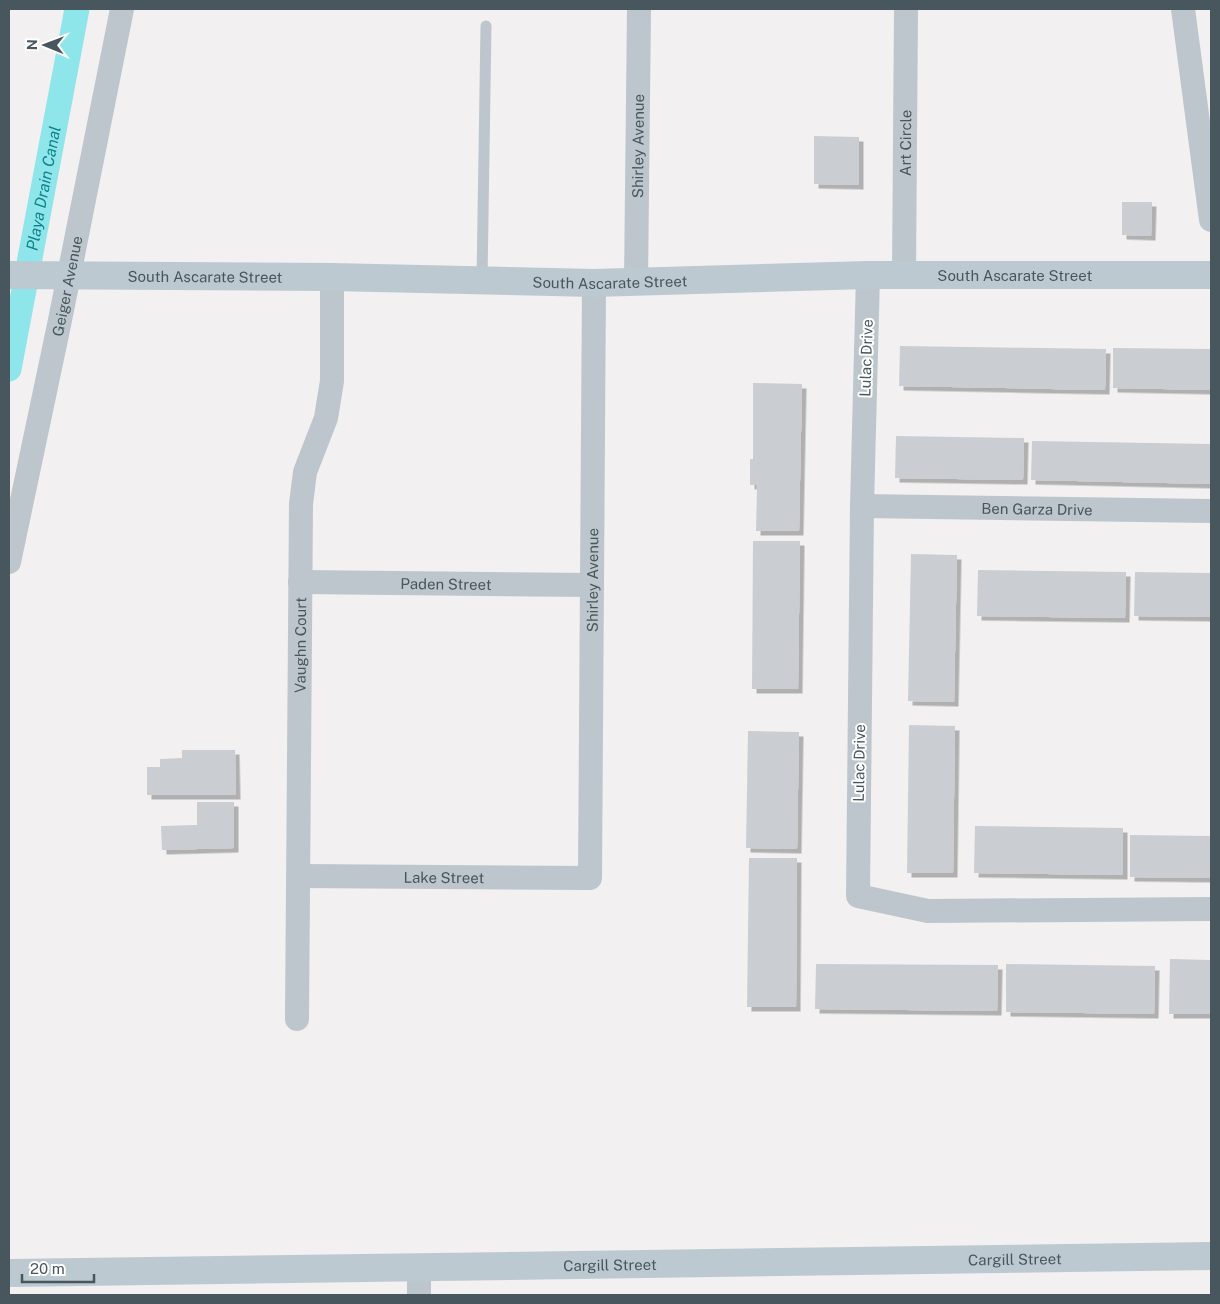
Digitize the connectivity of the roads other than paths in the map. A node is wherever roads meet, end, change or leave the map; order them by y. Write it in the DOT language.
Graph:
graph roads {
  1 [pos="122,9"];
  2 [pos="639,9"];
  3 [pos="906,9"];
  4 [pos="1183,9"];
  5 [pos="486,26"];
  6 [pos="1211,220"];
  7 [pos="9,275"];
  8 [pos="58,275"];
  9 [pos="868,275"];
  10 [pos="904,275"];
  11 [pos="1211,275"];
  12 [pos="332,277"];
  13 [pos="482,280"];
  14 [pos="594,282"];
  15 [pos="636,282"];
  16 [pos="862,506"];
  17 [pos="1211,511"];
  18 [pos="9,562"];
  19 [pos="300,582"];
  20 [pos="592,585"];
  21 [pos="299,876"];
  22 [pos="590,878"];
  23 [pos="1211,909"];
  24 [pos="297,1019"];
  25 [pos="1211,1256"];
  26 [pos="419,1267"];
  27 [pos="9,1273"];
  28 [pos="419,1295"];
  1 -- 8 [label="street, Geiger Avenue"];
  2 -- 15 [label="street, Shirley Avenue"];
  3 -- 10 [label="street, Art Circle"];
  4 -- 6 [label="street"];
  5 -- 13 [label="lane"];
  7 -- 8 [label="street, South Ascarate Street"];
  8 -- 12 [label="street, South Ascarate Street"];
  8 -- 18 [label="street, Geiger Avenue"];
  9 -- 10 [label="street, South Ascarate Street"];
  9 -- 15 [label="street, South Ascarate Street"];
  9 -- 16 [label="street, Lulac Drive"];
  10 -- 11 [label="street, South Ascarate Street"];
  12 -- 13 [label="street, South Ascarate Street"];
  12 -- 19 [label="street, Vaughn Court"];
  13 -- 14 [label="street, South Ascarate Street"];
  14 -- 15 [label="street, South Ascarate Street"];
  14 -- 20 [label="street, Shirley Avenue"];
  16 -- 17 [label="street, Ben Garza Drive"];
  16 -- 23 [label="street, Lulac Drive"];
  19 -- 20 [label="street, Paden Street"];
  19 -- 21 [label="street, Vaughn Court"];
  20 -- 22 [label="street, Shirley Avenue"];
  21 -- 22 [label="street, Lake Street"];
  21 -- 24 [label="street, Vaughn Court"];
  25 -- 26 [label="street, Cargill Street"];
  26 -- 27 [label="street, Cargill Street"];
  26 -- 28 [label="street"];
}
